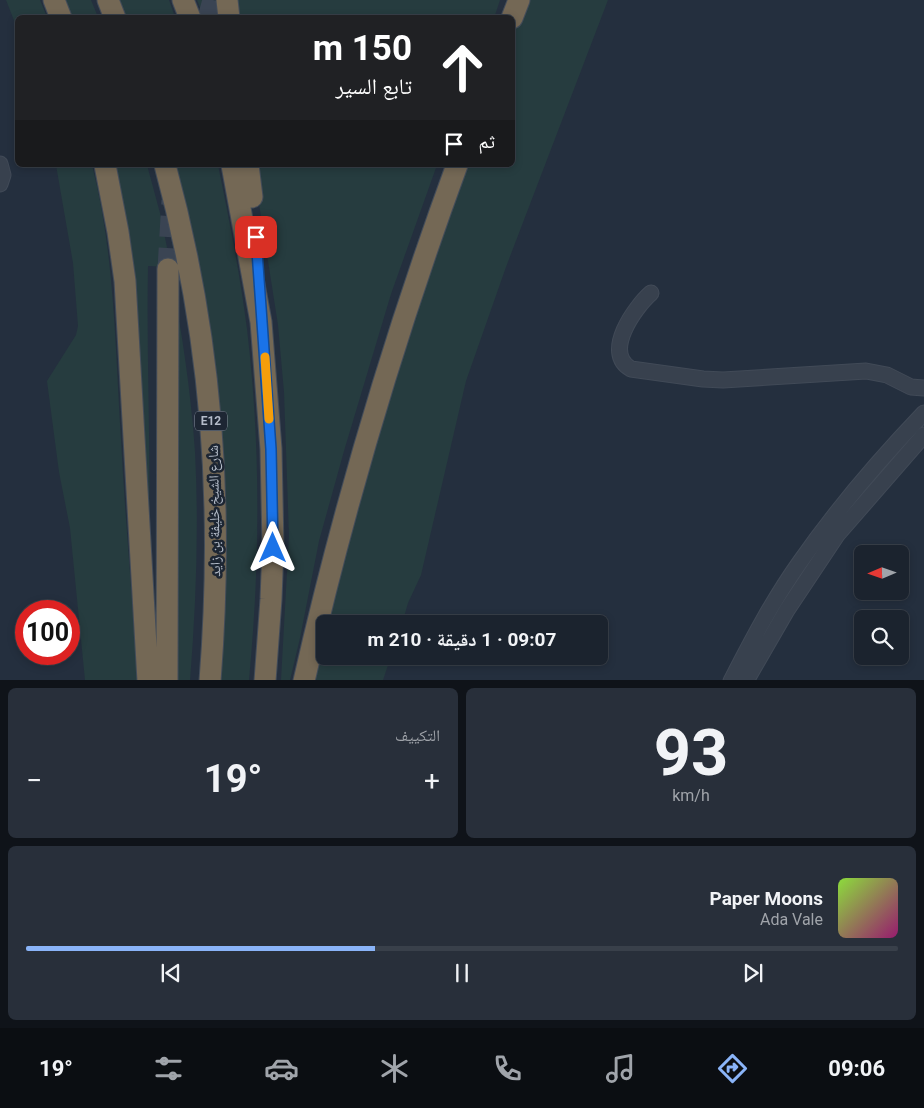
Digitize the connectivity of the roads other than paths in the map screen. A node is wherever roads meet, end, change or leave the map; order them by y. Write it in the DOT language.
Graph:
graph roads {
  1 [pos="54,0"];
  2 [pos="108,0"];
  3 [pos="184,0"];
  4 [pos="227,0"];
  5 [pos="519,0"];
  6 [pos="60,15"];
  7 [pos="114,15"];
  8 [pos="189,15"];
  9 [pos="229,15"];
  10 [pos="513,15"];
  11 [pos="0,164"];
  12 [pos="105,167"];
  13 [pos="166,167"];
  14 [pos="232,167"];
  15 [pos="248,167"];
  16 [pos="455,167"];
  17 [pos="0,184"];
  18 [pos="168,270"];
  19 [pos="651,293"];
  20 [pos="261,322"];
  21 [pos="924,388"];
  22 [pos="924,413"];
  23 [pos="924,435"];
  24 [pos="148,680"];
  25 [pos="167,680"];
  26 [pos="210,680"];
  27 [pos="264,680"];
  28 [pos="304,680"];
  29 [pos="730,680"];
  30 [pos="746,680"];
  1 -- 6 [label="highway"];
  2 -- 7 [label="highway"];
  3 -- 8 [label="highway"];
  4 -- 9 [label="highway"];
  5 -- 10 [label="highway"];
  11 -- 17 [label="street"];
  12 -- 24 [label="highway"];
  13 -- 26 [label="highway, شارع الشيخ خليفة بن زايد / E12"];
  14 -- 20 [label="highway"];
  15 -- 20 [label="highway"];
  16 -- 28 [label="highway"];
  18 -- 25 [label="highway"];
  19 -- 21 [label="street"];
  20 -- 27 [label="highway"];
  22 -- 29 [label="street"];
  23 -- 30 [label="street"];
}
